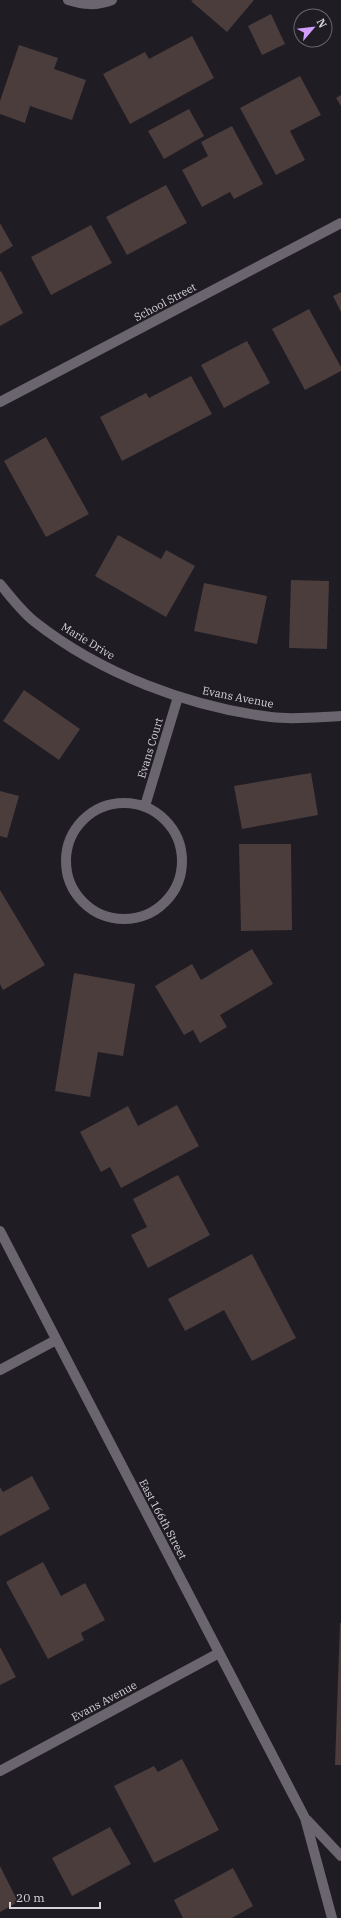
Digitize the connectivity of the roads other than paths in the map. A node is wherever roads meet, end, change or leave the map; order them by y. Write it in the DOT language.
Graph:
graph roads {
  1 [pos="68,0"];
  2 [pos="112,0"];
  3 [pos="341,223"];
  4 [pos="0,402"];
  5 [pos="0,584"];
  6 [pos="178,697"];
  7 [pos="341,716"];
  8 [pos="145,806"];
  9 [pos="0,1231"];
  10 [pos="56,1340"];
  11 [pos="0,1370"];
  12 [pos="219,1653"];
  13 [pos="0,1771"];
  14 [pos="305,1818"];
  15 [pos="341,1856"];
  16 [pos="332,1918"];
  1 -- 2 [label="street"];
  3 -- 4 [label="street, School Street"];
  5 -- 6 [label="street, Marie Drive"];
  6 -- 7 [label="street, Evans Avenue"];
  6 -- 8 [label="street, Evans Court"];
  8 -- 8 [label="street"];
  9 -- 10 [label="street, East 166th Street"];
  10 -- 11 [label="street"];
  10 -- 12 [label="street, East 166th Street"];
  12 -- 13 [label="street, Evans Avenue"];
  12 -- 14 [label="street, East 166th Street"];
  14 -- 15 [label="street, East 166th Street"];
  14 -- 16 [label="street, East 166th Street"];
}
